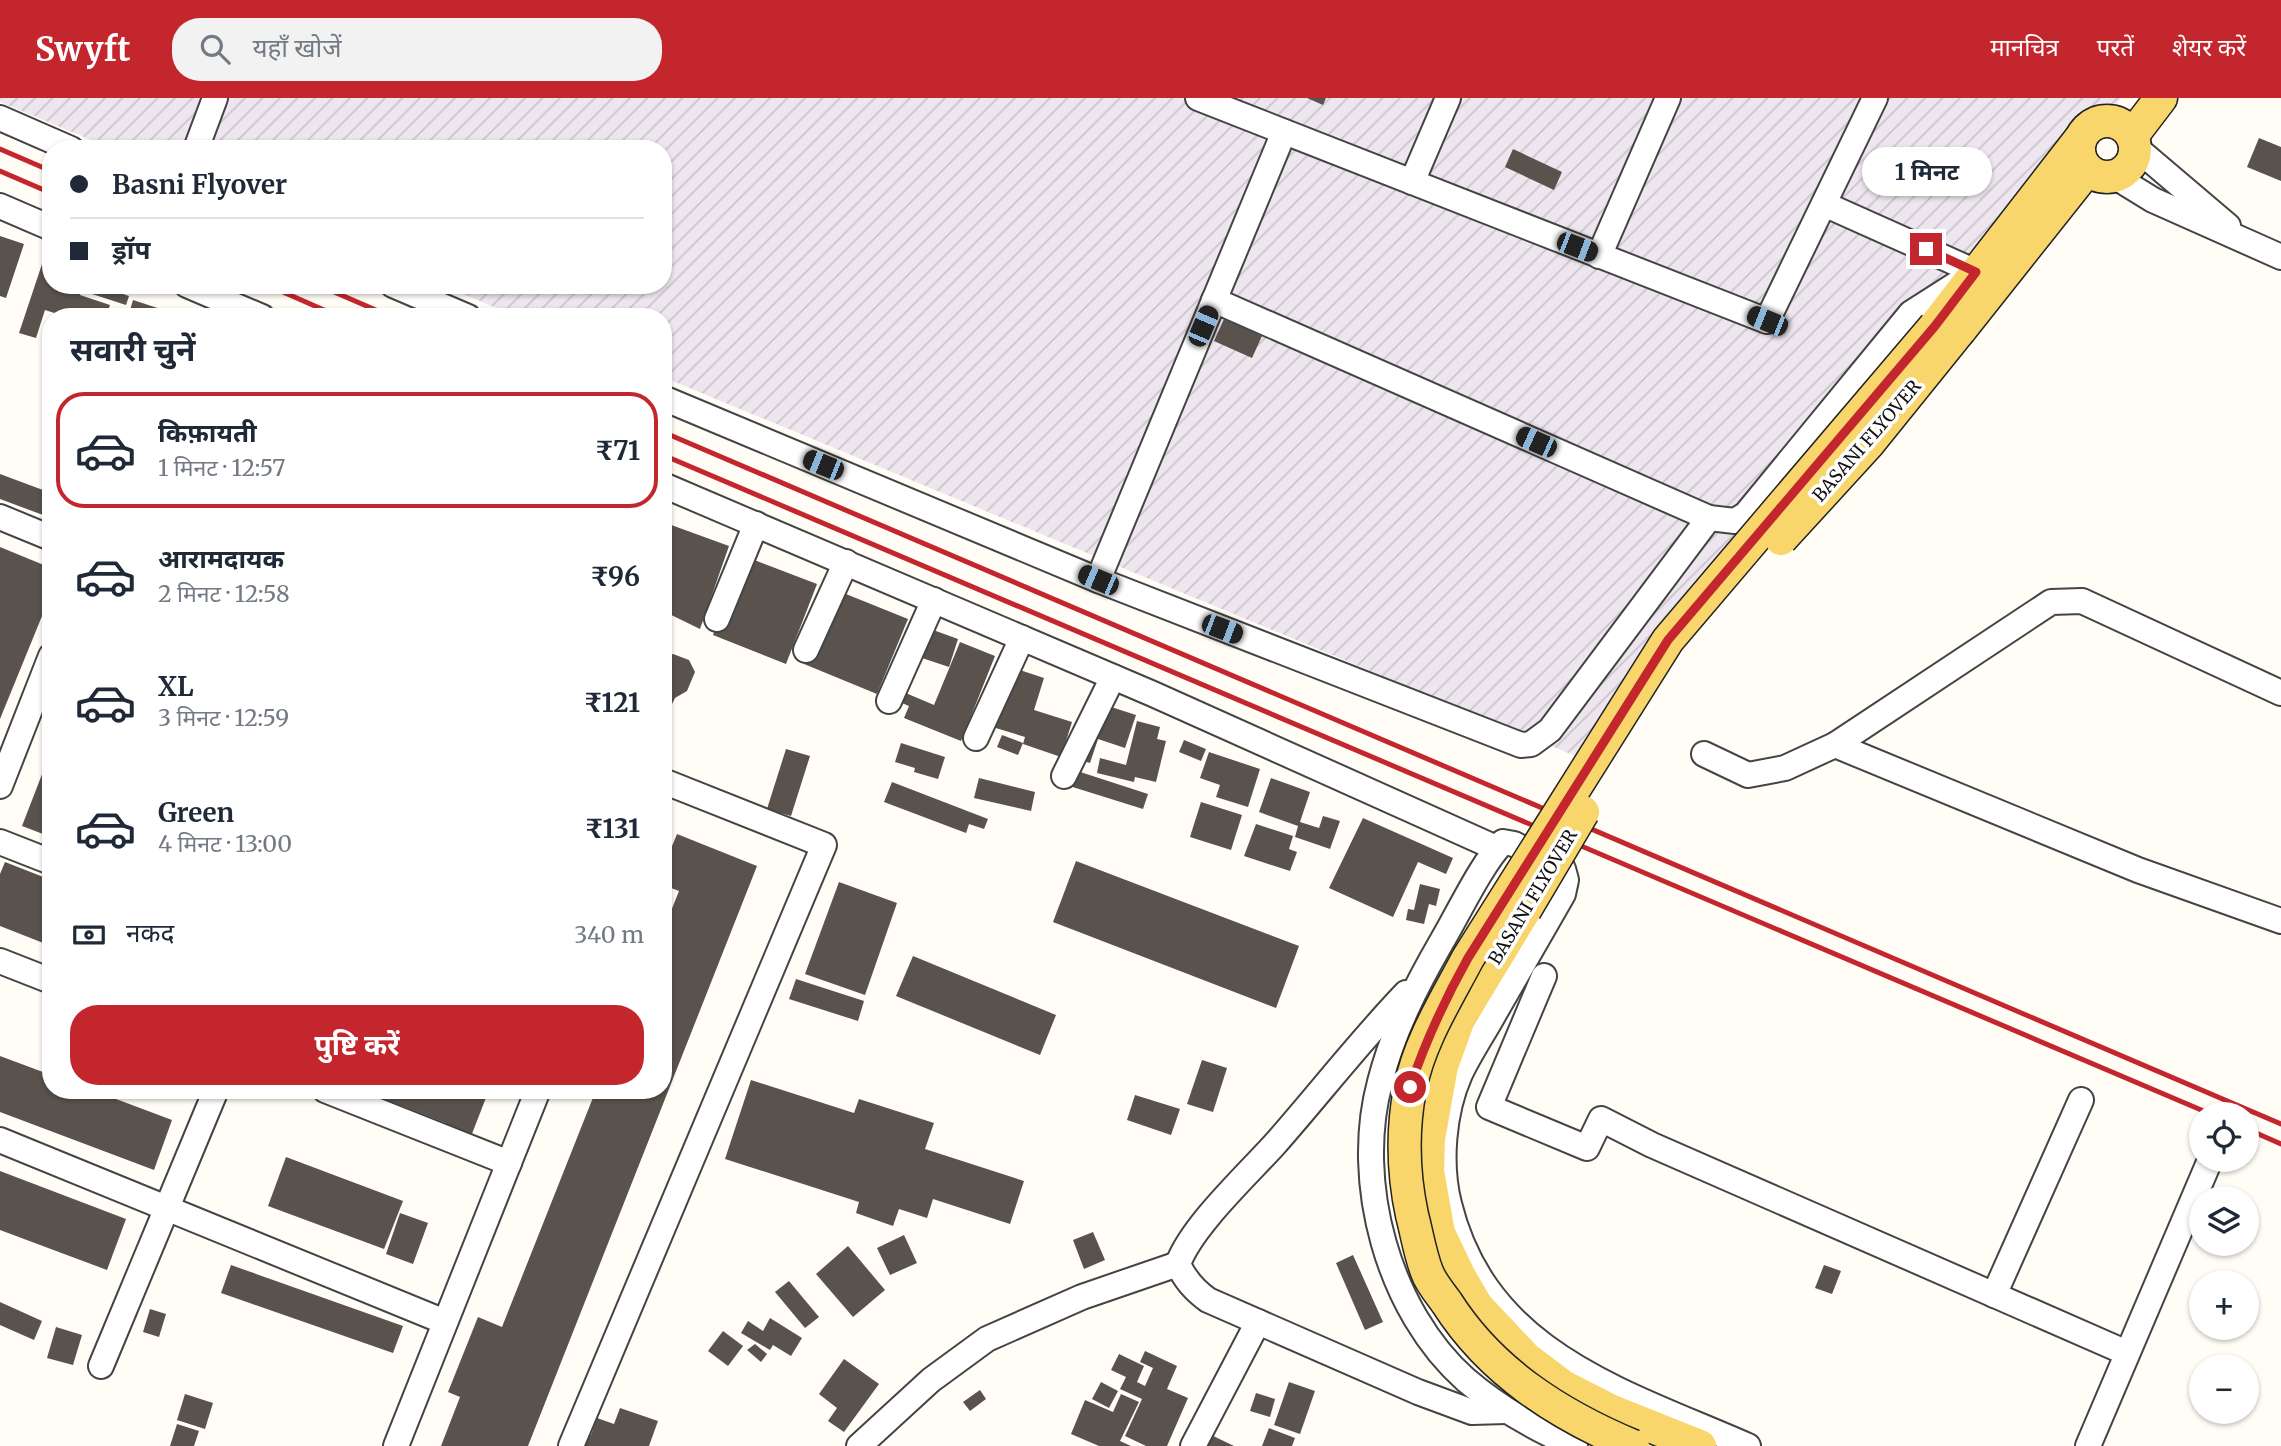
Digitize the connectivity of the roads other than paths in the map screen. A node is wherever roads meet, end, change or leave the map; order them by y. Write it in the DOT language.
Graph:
graph roads {
  1 [pos="215,98"];
  2 [pos="1198,98"];
  3 [pos="1448,98"];
  4 [pos="1668,98"];
  5 [pos="1875,98"];
  6 [pos="2161,98"];
  7 [pos="2110,109"];
  8 [pos="0,118"];
  9 [pos="1284,132"];
  10 [pos="2080,139"];
  11 [pos="50,140"];
  12 [pos="199,140"];
  13 [pos="2133,141"];
  14 [pos="2101,173"];
  15 [pos="1412,182"];
  16 [pos="1824,204"];
  17 [pos="0,206"];
  18 [pos="42,224"];
  19 [pos="2239,239"];
  20 [pos="1599,256"];
  21 [pos="2281,257"];
  22 [pos="1976,272"];
  23 [pos="200,294"];
  24 [pos="414,294"];
  25 [pos="1214,300"];
  26 [pos="220,308"];
  27 [pos="447,308"];
  28 [pos="1948,328"];
  29 [pos="672,402"];
  30 [pos="672,494"];
  31 [pos="0,517"];
  32 [pos="1709,518"];
  33 [pos="756,524"];
  34 [pos="42,534"];
  35 [pos="846,562"];
  36 [pos="1098,580"];
  37 [pos="934,600"];
  38 [pos="717,619"];
  39 [pos="1022,638"];
  40 [pos="806,650"];
  41 [pos="1113,677"];
  42 [pos="2281,693"];
  43 [pos="42,701"];
  44 [pos="889,701"];
  45 [pos="976,738"];
  46 [pos="1835,745"];
  47 [pos="1704,754"];
  48 [pos="1064,776"];
  49 [pos="672,785"];
  50 [pos="0,786"];
  51 [pos="0,842"];
  52 [pos="1496,848"];
  53 [pos="42,858"];
  54 [pos="2281,921"];
  55 [pos="0,961"];
  56 [pos="1545,976"];
  57 [pos="42,977"];
  58 [pos="1420,978"];
  59 [pos="212,1099"];
  60 [pos="348,1099"];
  61 [pos="534,1099"];
  62 [pos="2081,1100"];
  63 [pos="0,1140"];
  64 [pos="509,1163"];
  65 [pos="2205,1172"];
  66 [pos="166,1209"];
  67 [pos="1178,1264"];
  68 [pos="1994,1295"];
  69 [pos="1258,1321"];
  70 [pos="446,1322"];
  71 [pos="2127,1353"];
  72 [pos="101,1366"];
  73 [pos="1506,1411"];
  74 [pos="396,1446"];
  75 [pos="570,1446"];
  76 [pos="859,1446"];
  77 [pos="1193,1446"];
  78 [pos="1575,1446"];
  79 [pos="1633,1446"];
  80 [pos="1700,1446"];
  81 [pos="1748,1446"];
  82 [pos="2088,1446"];
  1 -- 12 [label="street"];
  2 -- 9 [label="street"];
  3 -- 15 [label="street"];
  4 -- 20 [label="street"];
  5 -- 16 [label="street"];
  6 -- 13 [label="main road"];
  7 -- 10 [label="main road"];
  7 -- 13 [label="main road"];
  8 -- 11 [label="street"];
  9 -- 15 [label="street"];
  9 -- 25 [label="street"];
  10 -- 14 [label="main road"];
  10 -- 22 [label="main road, BASANI FLYOVER"];
  13 -- 14 [label="main road"];
  13 -- 19 [label="street"];
  14 -- 19 [label="street"];
  14 -- 28 [label="main road"];
  15 -- 20 [label="street"];
  16 -- 20 [label="street"];
  16 -- 22 [label="street"];
  17 -- 18 [label="street"];
  19 -- 21 [label="street"];
  22 -- 28 [label="main road, BASANI FLYOVER"];
  22 -- 32 [label="street"];
  23 -- 26 [label="street"];
  24 -- 27 [label="street"];
  25 -- 32 [label="street"];
  25 -- 36 [label="street"];
  28 -- 79 [label="main road, bridge"];
  28 -- 80 [label="main road, BASANI FLYOVER, bridge"];
  29 -- 36 [label="street"];
  30 -- 33 [label="street"];
  31 -- 34 [label="street"];
  32 -- 36 [label="street"];
  33 -- 35 [label="street"];
  33 -- 38 [label="street"];
  35 -- 37 [label="street"];
  35 -- 40 [label="street"];
  37 -- 39 [label="street"];
  37 -- 44 [label="street"];
  39 -- 41 [label="street"];
  39 -- 45 [label="street"];
  41 -- 48 [label="street"];
  41 -- 52 [label="street"];
  42 -- 46 [label="street"];
  43 -- 50 [label="street"];
  46 -- 47 [label="street"];
  46 -- 54 [label="street"];
  49 -- 75 [label="street"];
  51 -- 53 [label="street"];
  52 -- 58 [label="street"];
  52 -- 81 [label="street"];
  55 -- 57 [label="street"];
  56 -- 68 [label="street"];
  58 -- 67 [label="street"];
  58 -- 73 [label="street"];
  59 -- 66 [label="street"];
  60 -- 64 [label="street"];
  61 -- 64 [label="street"];
  62 -- 68 [label="street"];
  63 -- 66 [label="street"];
  64 -- 70 [label="street"];
  65 -- 71 [label="street"];
  66 -- 70 [label="street"];
  66 -- 72 [label="street"];
  67 -- 69 [label="street"];
  67 -- 76 [label="street"];
  68 -- 71 [label="street"];
  69 -- 73 [label="street"];
  69 -- 77 [label="street"];
  70 -- 74 [label="street"];
  71 -- 82 [label="street"];
  73 -- 78 [label="street"];
}
